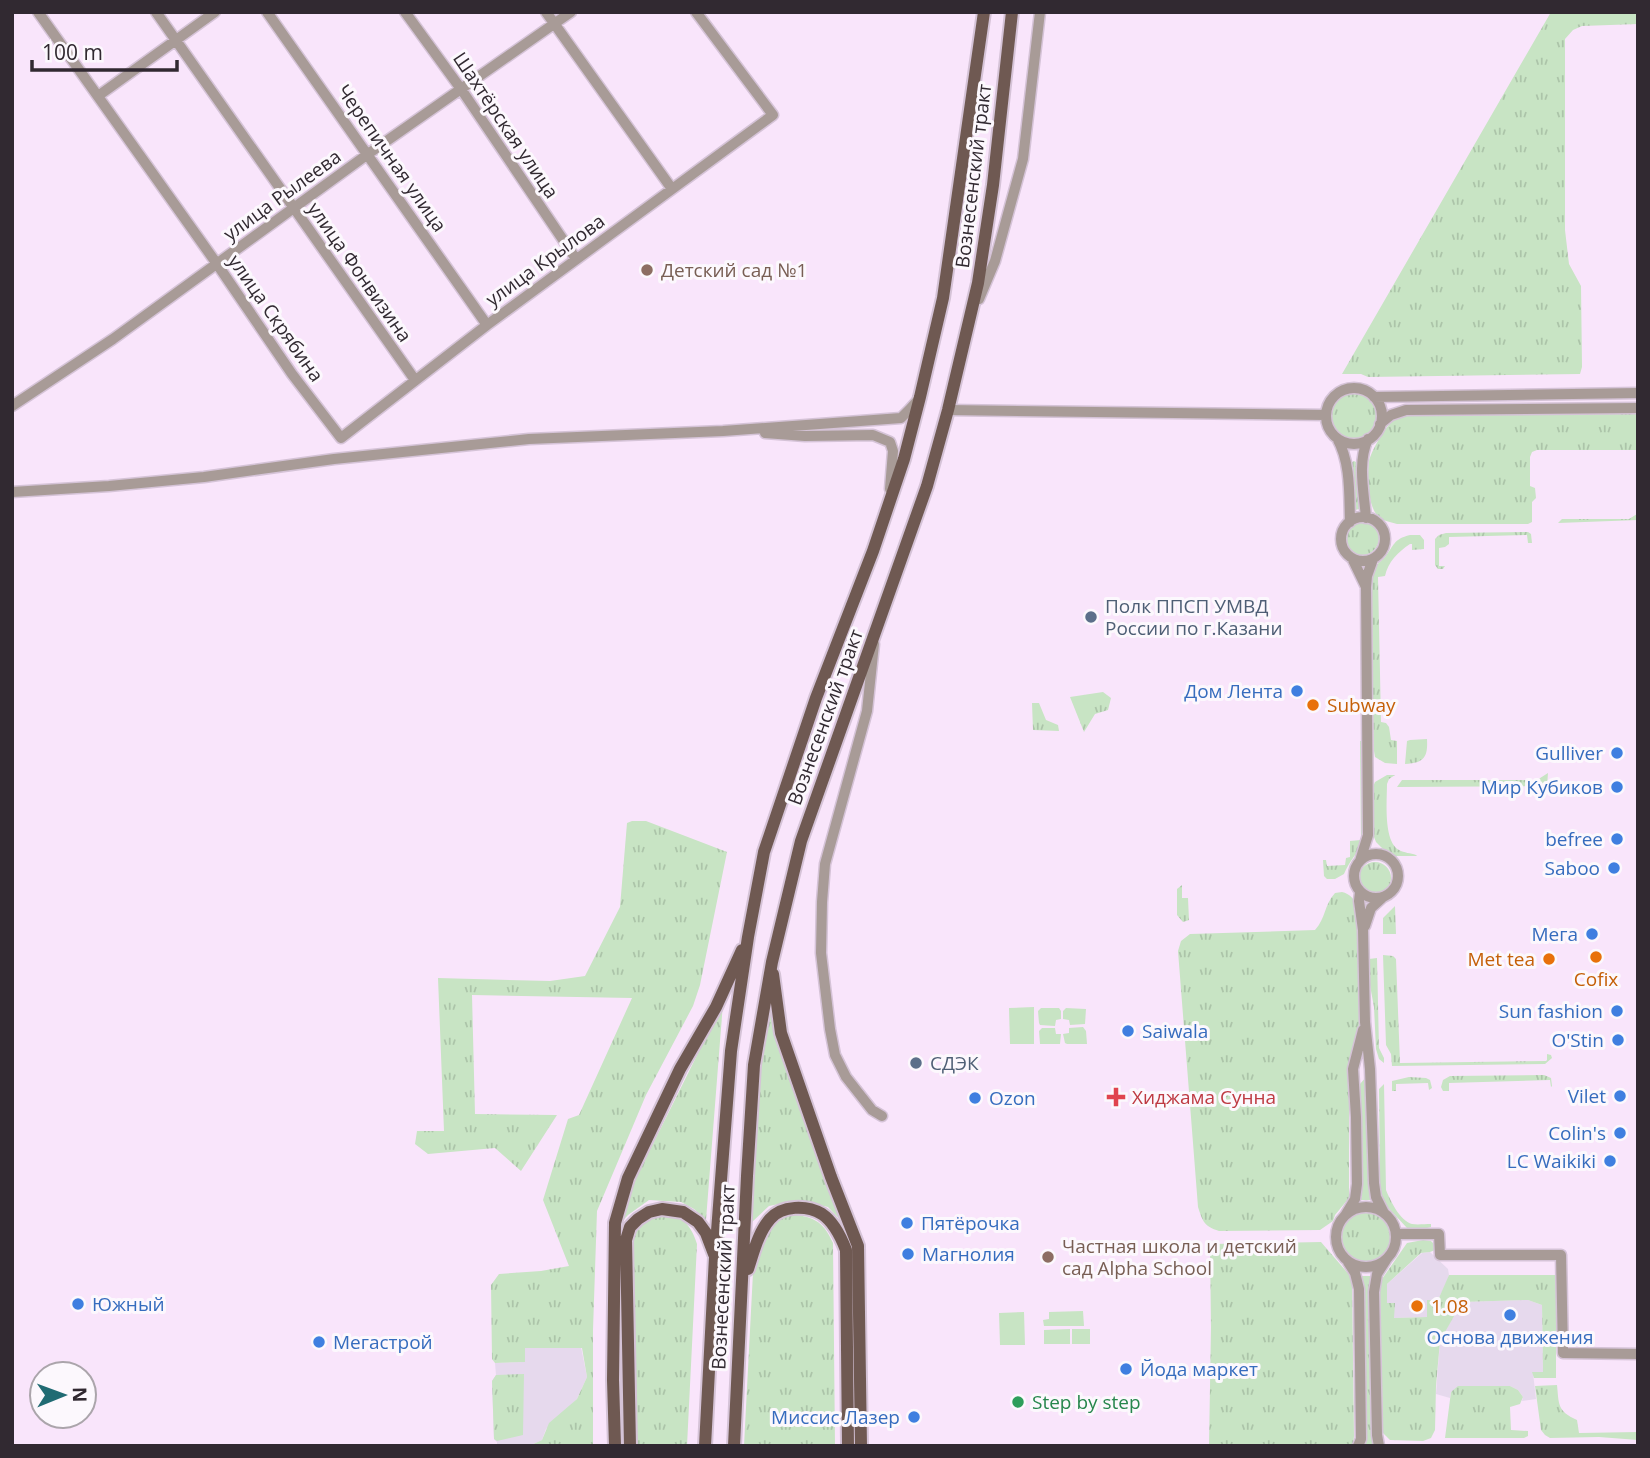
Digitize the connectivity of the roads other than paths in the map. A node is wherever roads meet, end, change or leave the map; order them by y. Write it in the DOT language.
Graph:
graph roads {
  1 [pos="38,12"];
  2 [pos="156,12"];
  3 [pos="215,12"];
  4 [pos="267,12"];
  5 [pos="405,12"];
  6 [pos="546,12"];
  7 [pos="571,12"];
  8 [pos="696,12"];
  9 [pos="1013,12"];
  10 [pos="1040,12"];
  11 [pos="984,14"];
  12 [pos="555,24"];
  13 [pos="175,41"];
  14 [pos="461,89"];
  15 [pos="98,96"];
  16 [pos="368,154"];
  17 [pos="672,189"];
  18 [pos="293,209"];
  19 [pos="576,260"];
  20 [pos="217,264"];
  21 [pos="970,319"];
  22 [pos="487,325"];
  23 [pos="415,380"];
  24 [pos="1638,393"];
  25 [pos="920,397"];
  26 [pos="1374,397"];
  27 [pos="12,406"];
  28 [pos="1638,408"];
  29 [pos="948,410"];
  30 [pos="1326,415"];
  31 [pos="1381,424"];
  32 [pos="723,431"];
  33 [pos="341,438"];
  34 [pos="1337,438"];
  35 [pos="1368,439"];
  36 [pos="12,492"];
  37 [pos="889,502"];
  38 [pos="1366,518"];
  39 [pos="1350,522"];
  40 [pos="1352,558"];
  41 [pos="1373,559"];
  42 [pos="1366,587"];
  43 [pos="875,635"];
  44 [pos="1368,835"];
  45 [pos="1379,854"];
  46 [pos="1360,861"];
  47 [pos="1360,892"];
  48 [pos="1383,897"];
  49 [pos="1363,930"];
  50 [pos="748,937"];
  51 [pos="772,962"];
  52 [pos="1365,1023"];
  53 [pos="1370,1069"];
  54 [pos="1353,1088"];
  55 [pos="882,1116"];
  56 [pos="1384,1213"];
  57 [pos="1346,1214"];
  58 [pos="1396,1234"];
  59 [pos="715,1257"];
  60 [pos="1386,1259"];
  61 [pos="1348,1261"];
  62 [pos="743,1282"];
  63 [pos="1638,1353"];
  64 [pos="615,1446"];
  65 [pos="629,1446"];
  66 [pos="705,1446"];
  67 [pos="734,1446"];
  68 [pos="848,1446"];
  69 [pos="861,1446"];
  70 [pos="1358,1446"];
  71 [pos="1379,1446"];
  1 -- 15 [label="street, улица Скрябина"];
  2 -- 13 [label="street, улица Фонвизина"];
  3 -- 13 [label="street"];
  4 -- 16 [label="street, Черепичная улица"];
  5 -- 14 [label="street, Шахтёрская улица"];
  6 -- 12 [label="street"];
  7 -- 12 [label="street, улица Рылеева"];
  8 -- 17 [label="street, улица Крылова"];
  9 -- 21 [label="main road, Вознесенский тракт"];
  10 -- 21 [label="street"];
  11 -- 25 [label="main road, Вознесенский тракт"];
  12 -- 14 [label="street, улица Рылеева"];
  12 -- 17 [label="street"];
  13 -- 15 [label="street"];
  13 -- 18 [label="street, улица Фонвизина"];
  14 -- 16 [label="street, улица Рылеева"];
  14 -- 19 [label="street, Шахтёрская улица"];
  15 -- 20 [label="street, улица Скрябина"];
  16 -- 18 [label="street, улица Рылеева"];
  16 -- 22 [label="street, Черепичная улица"];
  17 -- 19 [label="street, улица Крылова"];
  18 -- 20 [label="street, улица Рылеева"];
  18 -- 23 [label="street, улица Фонвизина"];
  19 -- 22 [label="street, улица Крылова"];
  20 -- 27 [label="street, улица Рылеева"];
  20 -- 33 [label="street, улица Скрябина"];
  21 -- 29 [label="main road, Вознесенский тракт"];
  22 -- 23 [label="street, улица Крылова"];
  23 -- 33 [label="street, улица Крылова"];
  24 -- 26 [label="street"];
  25 -- 32 [label="street"];
  25 -- 37 [label="main road, Вознесенский тракт"];
  26 -- 30 [label="street"];
  26 -- 31 [label="street"];
  28 -- 31 [label="street"];
  29 -- 30 [label="street"];
  29 -- 43 [label="main road, Вознесенский тракт"];
  30 -- 34 [label="street"];
  31 -- 35 [label="street"];
  32 -- 36 [label="street"];
  32 -- 37 [label="street"];
  34 -- 35 [label="street"];
  34 -- 39 [label="street"];
  35 -- 38 [label="street"];
  37 -- 50 [label="main road, Вознесенский тракт"];
  38 -- 39 [label="street"];
  38 -- 41 [label="street"];
  39 -- 40 [label="street"];
  40 -- 41 [label="street"];
  40 -- 42 [label="street"];
  41 -- 42 [label="street"];
  42 -- 44 [label="street"];
  43 -- 51 [label="main road, Вознесенский тракт"];
  43 -- 55 [label="street"];
  44 -- 45 [label="street"];
  44 -- 46 [label="street"];
  45 -- 46 [label="street"];
  45 -- 48 [label="street"];
  46 -- 47 [label="street"];
  47 -- 48 [label="street"];
  47 -- 49 [label="street"];
  48 -- 49 [label="street"];
  49 -- 52 [label="street"];
  50 -- 59 [label="main road, Вознесенский тракт"];
  50 -- 64 [label="main road"];
  51 -- 62 [label="main road, Вознесенский тракт"];
  51 -- 69 [label="main road"];
  52 -- 53 [label="street"];
  52 -- 54 [label="street"];
  53 -- 54 [label="street"];
  53 -- 56 [label="street"];
  54 -- 57 [label="street"];
  56 -- 57 [label="street"];
  56 -- 58 [label="street"];
  57 -- 61 [label="street"];
  58 -- 60 [label="street"];
  58 -- 63 [label="street"];
  59 -- 65 [label="main road"];
  59 -- 66 [label="main road, Вознесенский тракт"];
  60 -- 61 [label="street"];
  60 -- 71 [label="street"];
  61 -- 70 [label="street"];
  62 -- 67 [label="main road, Вознесенский тракт"];
  62 -- 68 [label="main road"];
}
